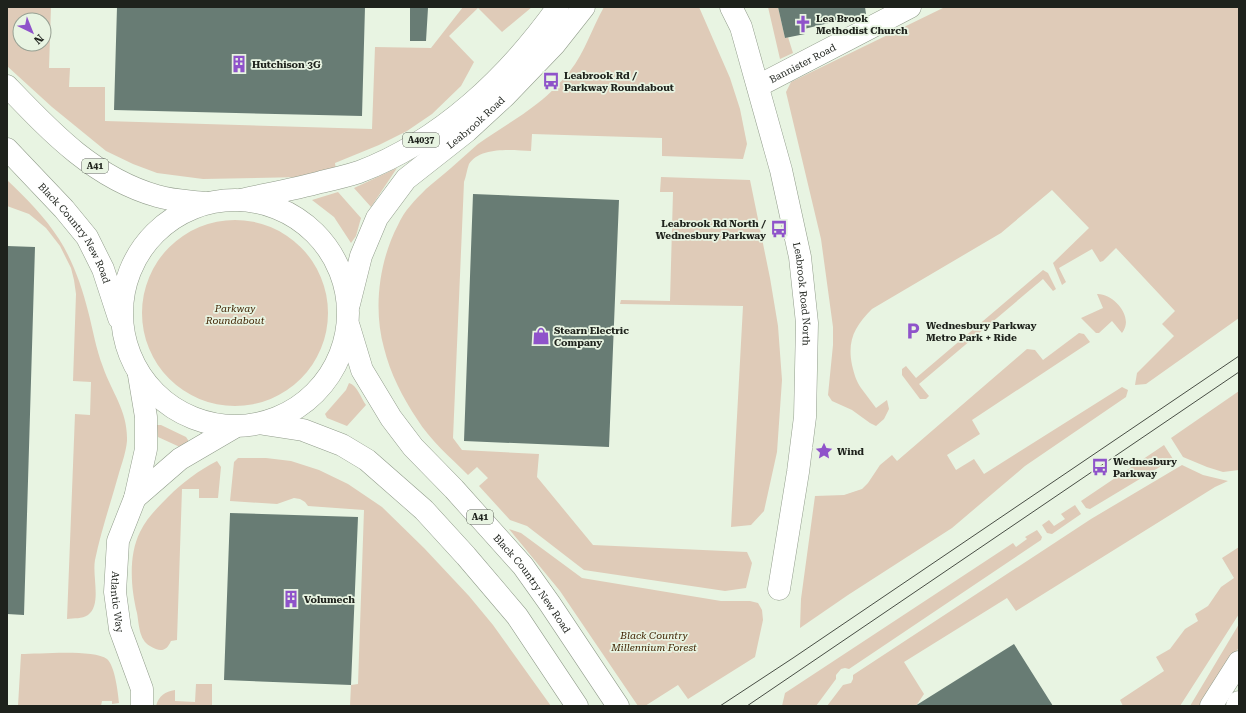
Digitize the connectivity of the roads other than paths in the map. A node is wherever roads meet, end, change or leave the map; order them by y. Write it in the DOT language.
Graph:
graph roads {
  1 [pos="558,7"];
  2 [pos="571,7"];
  3 [pos="584,7"];
  4 [pos="731,7"];
  5 [pos="910,7"];
  6 [pos="540,30"];
  7 [pos="7,86"];
  8 [pos="758,86"];
  9 [pos="7,149"];
  10 [pos="241,200"];
  11 [pos="206,204"];
  12 [pos="349,304"];
  13 [pos="348,327"];
  14 [pos="122,328"];
  15 [pos="139,375"];
  16 [pos="264,424"];
  17 [pos="233,428"];
  18 [pos="135,498"];
  19 [pos="779,589"];
  20 [pos="1239,662"];
  21 [pos="1239,702"];
  22 [pos="142,706"];
  23 [pos="577,706"];
  24 [pos="618,706"];
  25 [pos="1211,706"];
  26 [pos="1237,706"];
  1 -- 6 [label="main road, Leabrook Road / A4037"];
  2 -- 6 [label="main road"];
  3 -- 12 [label="main road, Leabrook Road / A4037"];
  4 -- 8 [label="main road, Leabrook Road North"];
  5 -- 8 [label="main road, Bannister Road"];
  6 -- 10 [label="main road, Leabrook Road / A4037"];
  7 -- 11 [label="main road, A41"];
  8 -- 19 [label="main road, Leabrook Road North"];
  9 -- 14 [label="main road, Black Country New Road / A41"];
  10 -- 11 [label="main road, A41"];
  10 -- 12 [label="main road, A41"];
  11 -- 14 [label="main road, A41"];
  12 -- 13 [label="main road, A41"];
  13 -- 16 [label="main road, A41"];
  13 -- 24 [label="main road, Black Country New Road / A41"];
  14 -- 15 [label="main road, A41"];
  15 -- 17 [label="main road, A41"];
  15 -- 18 [label="main road, Atlantic Way"];
  16 -- 17 [label="main road, A41"];
  16 -- 23 [label="main road, A41"];
  17 -- 18 [label="main road, Atlantic Way"];
  18 -- 22 [label="main road, Atlantic Way"];
  20 -- 25 [label="main road"];
  21 -- 26 [label="main road"];
}
